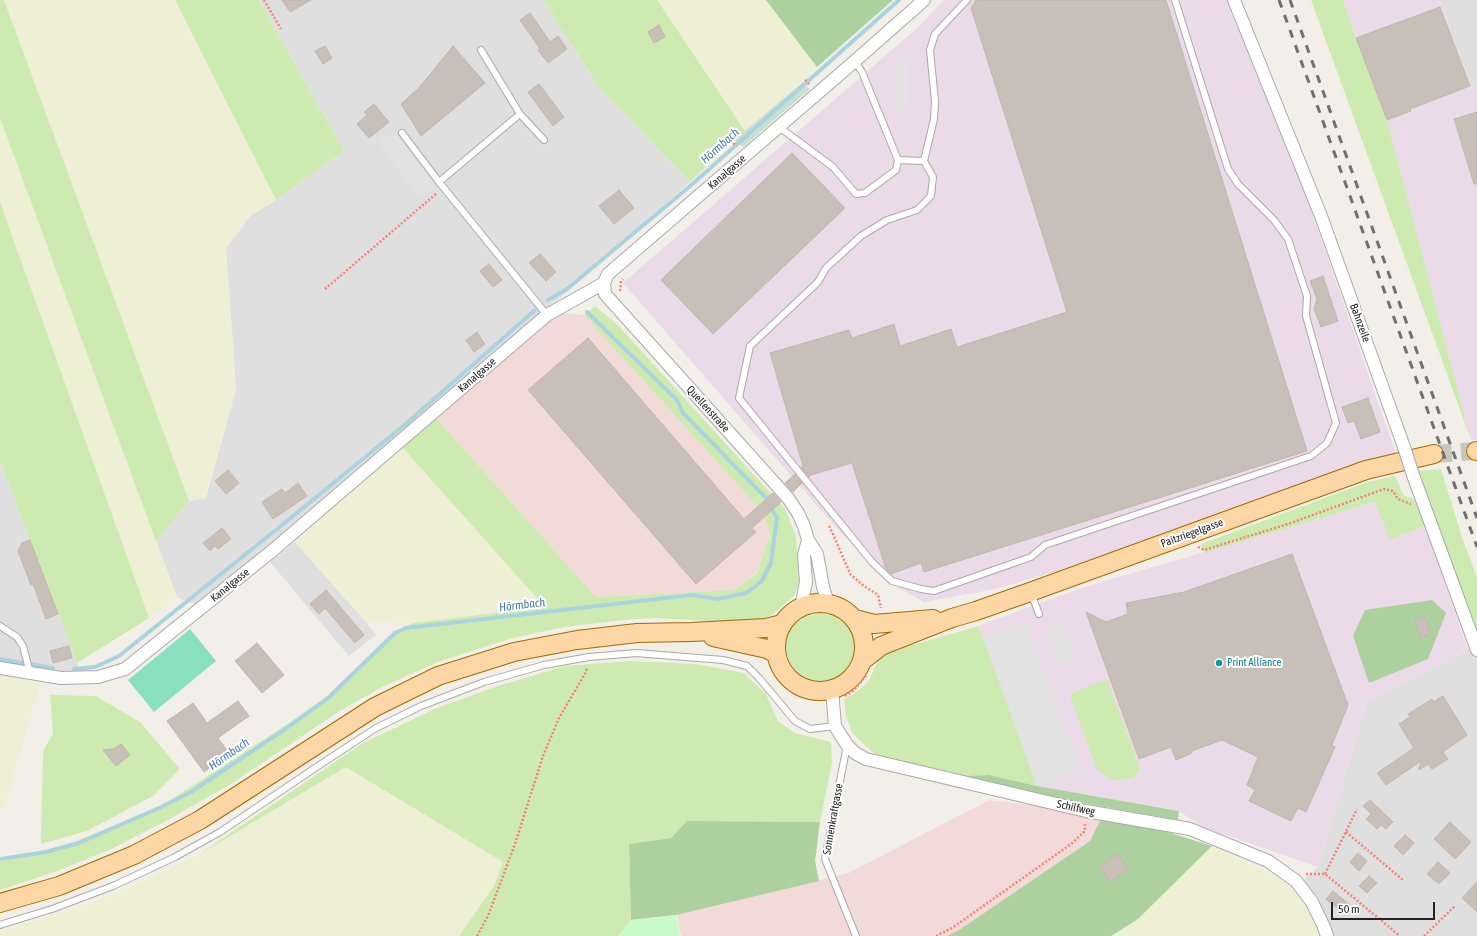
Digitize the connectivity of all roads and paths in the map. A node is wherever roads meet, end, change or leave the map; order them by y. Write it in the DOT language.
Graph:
graph roads {
  1 [pos="264,0"];
  2 [pos="924,0"];
  3 [pos="966,0"];
  4 [pos="1175,0"];
  5 [pos="1234,0"];
  6 [pos="281,29"];
  7 [pos="481,50"];
  8 [pos="855,61"];
  9 [pos="805,80"];
  10 [pos="810,85"];
  11 [pos="520,114"];
  12 [pos="779,127"];
  13 [pos="402,133"];
  14 [pos="544,140"];
  15 [pos="730,141"];
  16 [pos="740,148"];
  17 [pos="898,160"];
  18 [pos="924,161"];
  19 [pos="438,182"];
  20 [pos="444,188"];
  21 [pos="604,283"];
  22 [pos="325,289"];
  23 [pos="548,315"];
  24 [pos="1434,454"];
  25 [pos="1423,501"];
  26 [pos="808,540"];
  27 [pos="1194,545"];
  28 [pos="1030,592"];
  29 [pos="828,603"];
  30 [pos="801,607"];
  31 [pos="1039,614"];
  32 [pos="952,618"];
  33 [pos="855,619"];
  34 [pos="782,624"];
  35 [pos="0,626"];
  36 [pos="691,632"];
  37 [pos="1477,650"];
  38 [pos="776,654"];
  39 [pos="589,657"];
  40 [pos="862,660"];
  41 [pos="0,668"];
  42 [pos="30,670"];
  43 [pos="832,690"];
  44 [pos="835,726"];
  45 [pos="847,745"];
  46 [pos="1357,809"];
  47 [pos="1086,811"];
  48 [pos="1346,832"];
  49 [pos="1326,874"];
  50 [pos="1403,880"];
  51 [pos="1296,881"];
  52 [pos="0,904"];
  53 [pos="1455,906"];
  54 [pos="0,925"];
  55 [pos="477,936"];
  56 [pos="856,936"];
  57 [pos="936,936"];
  58 [pos="1327,936"];
  59 [pos="1400,936"];
  60 [pos="1424,936"];
  1 -- 6 [label="path"];
  2 -- 8 [label="street, Kanalgasse"];
  3 -- 18 [label="lane"];
  4 -- 18 [label="lane"];
  5 -- 25 [label="street, Bahnzeile, bridge"];
  7 -- 11 [label="lane"];
  8 -- 12 [label="street, Kanalgasse"];
  8 -- 17 [label="lane"];
  9 -- 10 [label="path"];
  11 -- 14 [label="lane"];
  11 -- 19 [label="lane"];
  12 -- 17 [label="lane"];
  12 -- 21 [label="street, Kanalgasse"];
  13 -- 19 [label="lane"];
  15 -- 16 [label="path"];
  17 -- 18 [label="lane"];
  19 -- 20 [label="lane"];
  20 -- 22 [label="path"];
  20 -- 23 [label="lane"];
  21 -- 23 [label="street, Kanalgasse"];
  21 -- 26 [label="street, Quellenstraße"];
  23 -- 42 [label="street, Kanalgasse"];
  24 -- 28 [label="main road, Paitzriegelgasse"];
  25 -- 27 [label="path"];
  25 -- 37 [label="street, Bahnzeile"];
  26 -- 29 [label="street, Quellenstraße"];
  26 -- 30 [label="street, Quellenstraße"];
  28 -- 31 [label="lane"];
  28 -- 32 [label="main road, Paitzriegelgasse"];
  29 -- 30 [label="main road"];
  29 -- 33 [label="main road"];
  30 -- 34 [label="main road"];
  32 -- 33 [label="main road, Paitzriegelgasse"];
  32 -- 40 [label="main road, Paitzriegelgasse"];
  33 -- 40 [label="main road"];
  34 -- 36 [label="main road"];
  34 -- 38 [label="main road"];
  35 -- 42 [label="lane"];
  36 -- 38 [label="main road"];
  36 -- 52 [label="main road"];
  38 -- 43 [label="main road"];
  39 -- 44 [label="lane"];
  39 -- 54 [label="lane"];
  39 -- 55 [label="path"];
  40 -- 43 [label="main road"];
  41 -- 42 [label="street, Kanalgasse"];
  43 -- 44 [label="street, Schilfweg"];
  44 -- 45 [label="street, Schilfweg"];
  45 -- 47 [label="street, Schilfweg"];
  45 -- 56 [label="lane, Sonnenkraftgasse"];
  46 -- 48 [label="path"];
  47 -- 51 [label="street, Schilfweg"];
  47 -- 57 [label="path"];
  48 -- 49 [label="path"];
  48 -- 50 [label="path"];
  49 -- 51 [label="path"];
  49 -- 59 [label="path"];
  51 -- 58 [label="street, Schilfweg"];
  53 -- 60 [label="path"];
}
